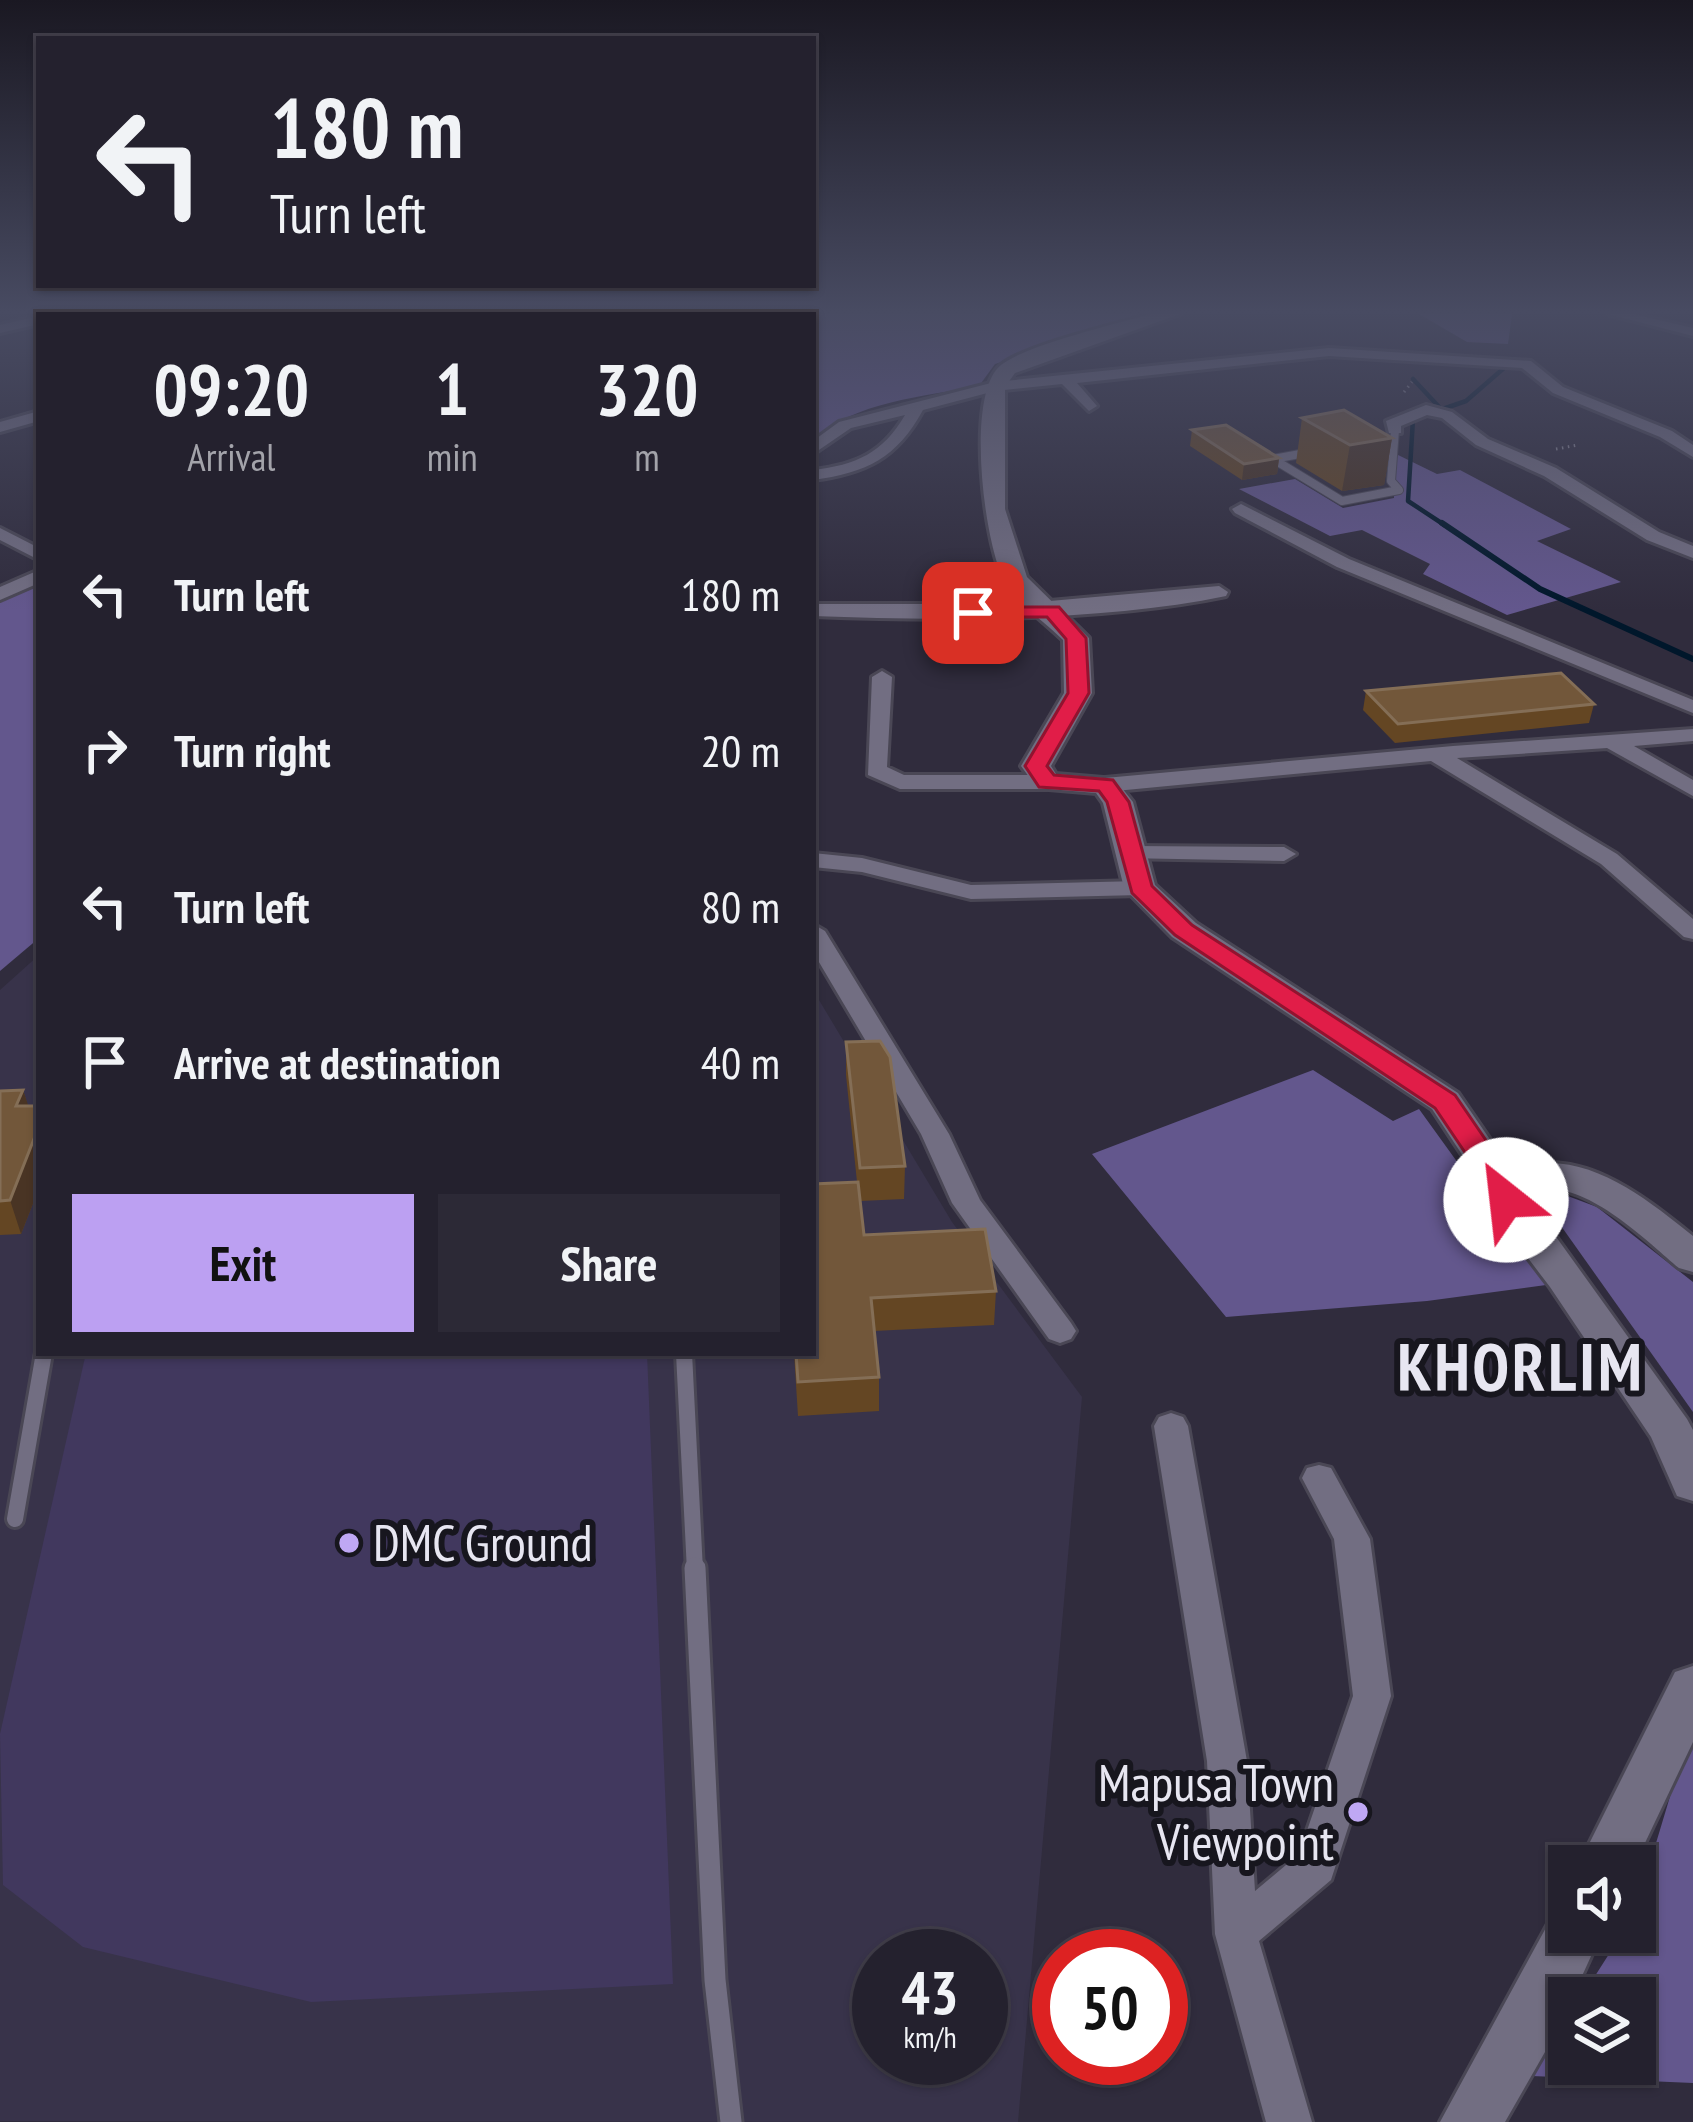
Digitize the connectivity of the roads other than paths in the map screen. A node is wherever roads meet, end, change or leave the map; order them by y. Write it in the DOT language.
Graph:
graph roads {
  1 [pos="887,413"];
  2 [pos="913,413"];
  3 [pos="995,413"];
  4 [pos="1419,413"];
  5 [pos="1439,413"];
  6 [pos="1611,413"];
  7 [pos="36,417"];
  8 [pos="0,427"];
  9 [pos="1394,433"];
  10 [pos="1373,440"];
  11 [pos="816,447"];
  12 [pos="1333,447"];
  13 [pos="1689,447"];
  14 [pos="816,475"];
  15 [pos="1240,509"];
  16 [pos="0,533"];
  17 [pos="36,553"];
  18 [pos="1693,553"];
  19 [pos="36,577"];
  20 [pos="1219,592"];
  21 [pos="0,594"];
  22 [pos="816,610"];
  23 [pos="1052,611"];
  24 [pos="882,677"];
  25 [pos="1693,707"];
  26 [pos="1693,736"];
  27 [pos="1609,740"];
  28 [pos="1435,754"];
  29 [pos="1047,782"];
  30 [pos="1106,785"];
  31 [pos="1693,789"];
  32 [pos="1131,853"];
  33 [pos="1284,854"];
  34 [pos="816,860"];
  35 [pos="1140,888"];
  36 [pos="1693,932"];
  37 [pos="816,936"];
  38 [pos="1505,1190"];
  39 [pos="1693,1258"];
  40 [pos="1060,1331"];
  41 [pos="43,1356"];
  42 [pos="684,1356"];
  43 [pos="1171,1426"];
  44 [pos="1319,1478"];
  45 [pos="1693,1483"];
  46 [pos="15,1520"];
  47 [pos="1693,1688"];
  48 [pos="1616,1845"];
  49 [pos="1236,1934"];
  50 [pos="1564,1953"];
  51 [pos="731,2122"];
  52 [pos="1289,2122"];
  53 [pos="1471,2122"];
  1 -- 11 [label="street"];
  2 -- 14 [label="street"];
  3 -- 23 [label="street"];
  4 -- 9 [label="street"];
  5 -- 18 [label="street"];
  6 -- 13 [label="street"];
  7 -- 8 [label="street"];
  9 -- 10 [label="lane"];
  9 -- 12 [label="lane"];
  15 -- 25 [label="street"];
  16 -- 17 [label="street"];
  19 -- 21 [label="street"];
  20 -- 23 [label="street"];
  22 -- 23 [label="street"];
  23 -- 29 [label="street"];
  24 -- 29 [label="street"];
  26 -- 27 [label="street"];
  27 -- 28 [label="street"];
  27 -- 31 [label="street"];
  28 -- 30 [label="street"];
  28 -- 36 [label="street"];
  29 -- 30 [label="street"];
  30 -- 32 [label="street"];
  32 -- 33 [label="street"];
  32 -- 35 [label="street"];
  34 -- 35 [label="street"];
  35 -- 38 [label="street"];
  37 -- 40 [label="street"];
  38 -- 39 [label="street"];
  38 -- 45 [label="street"];
  41 -- 46 [label="lane"];
  42 -- 51 [label="lane"];
  43 -- 49 [label="street"];
  44 -- 49 [label="street"];
  47 -- 48 [label="street"];
  49 -- 52 [label="street"];
  50 -- 53 [label="street"];
}
